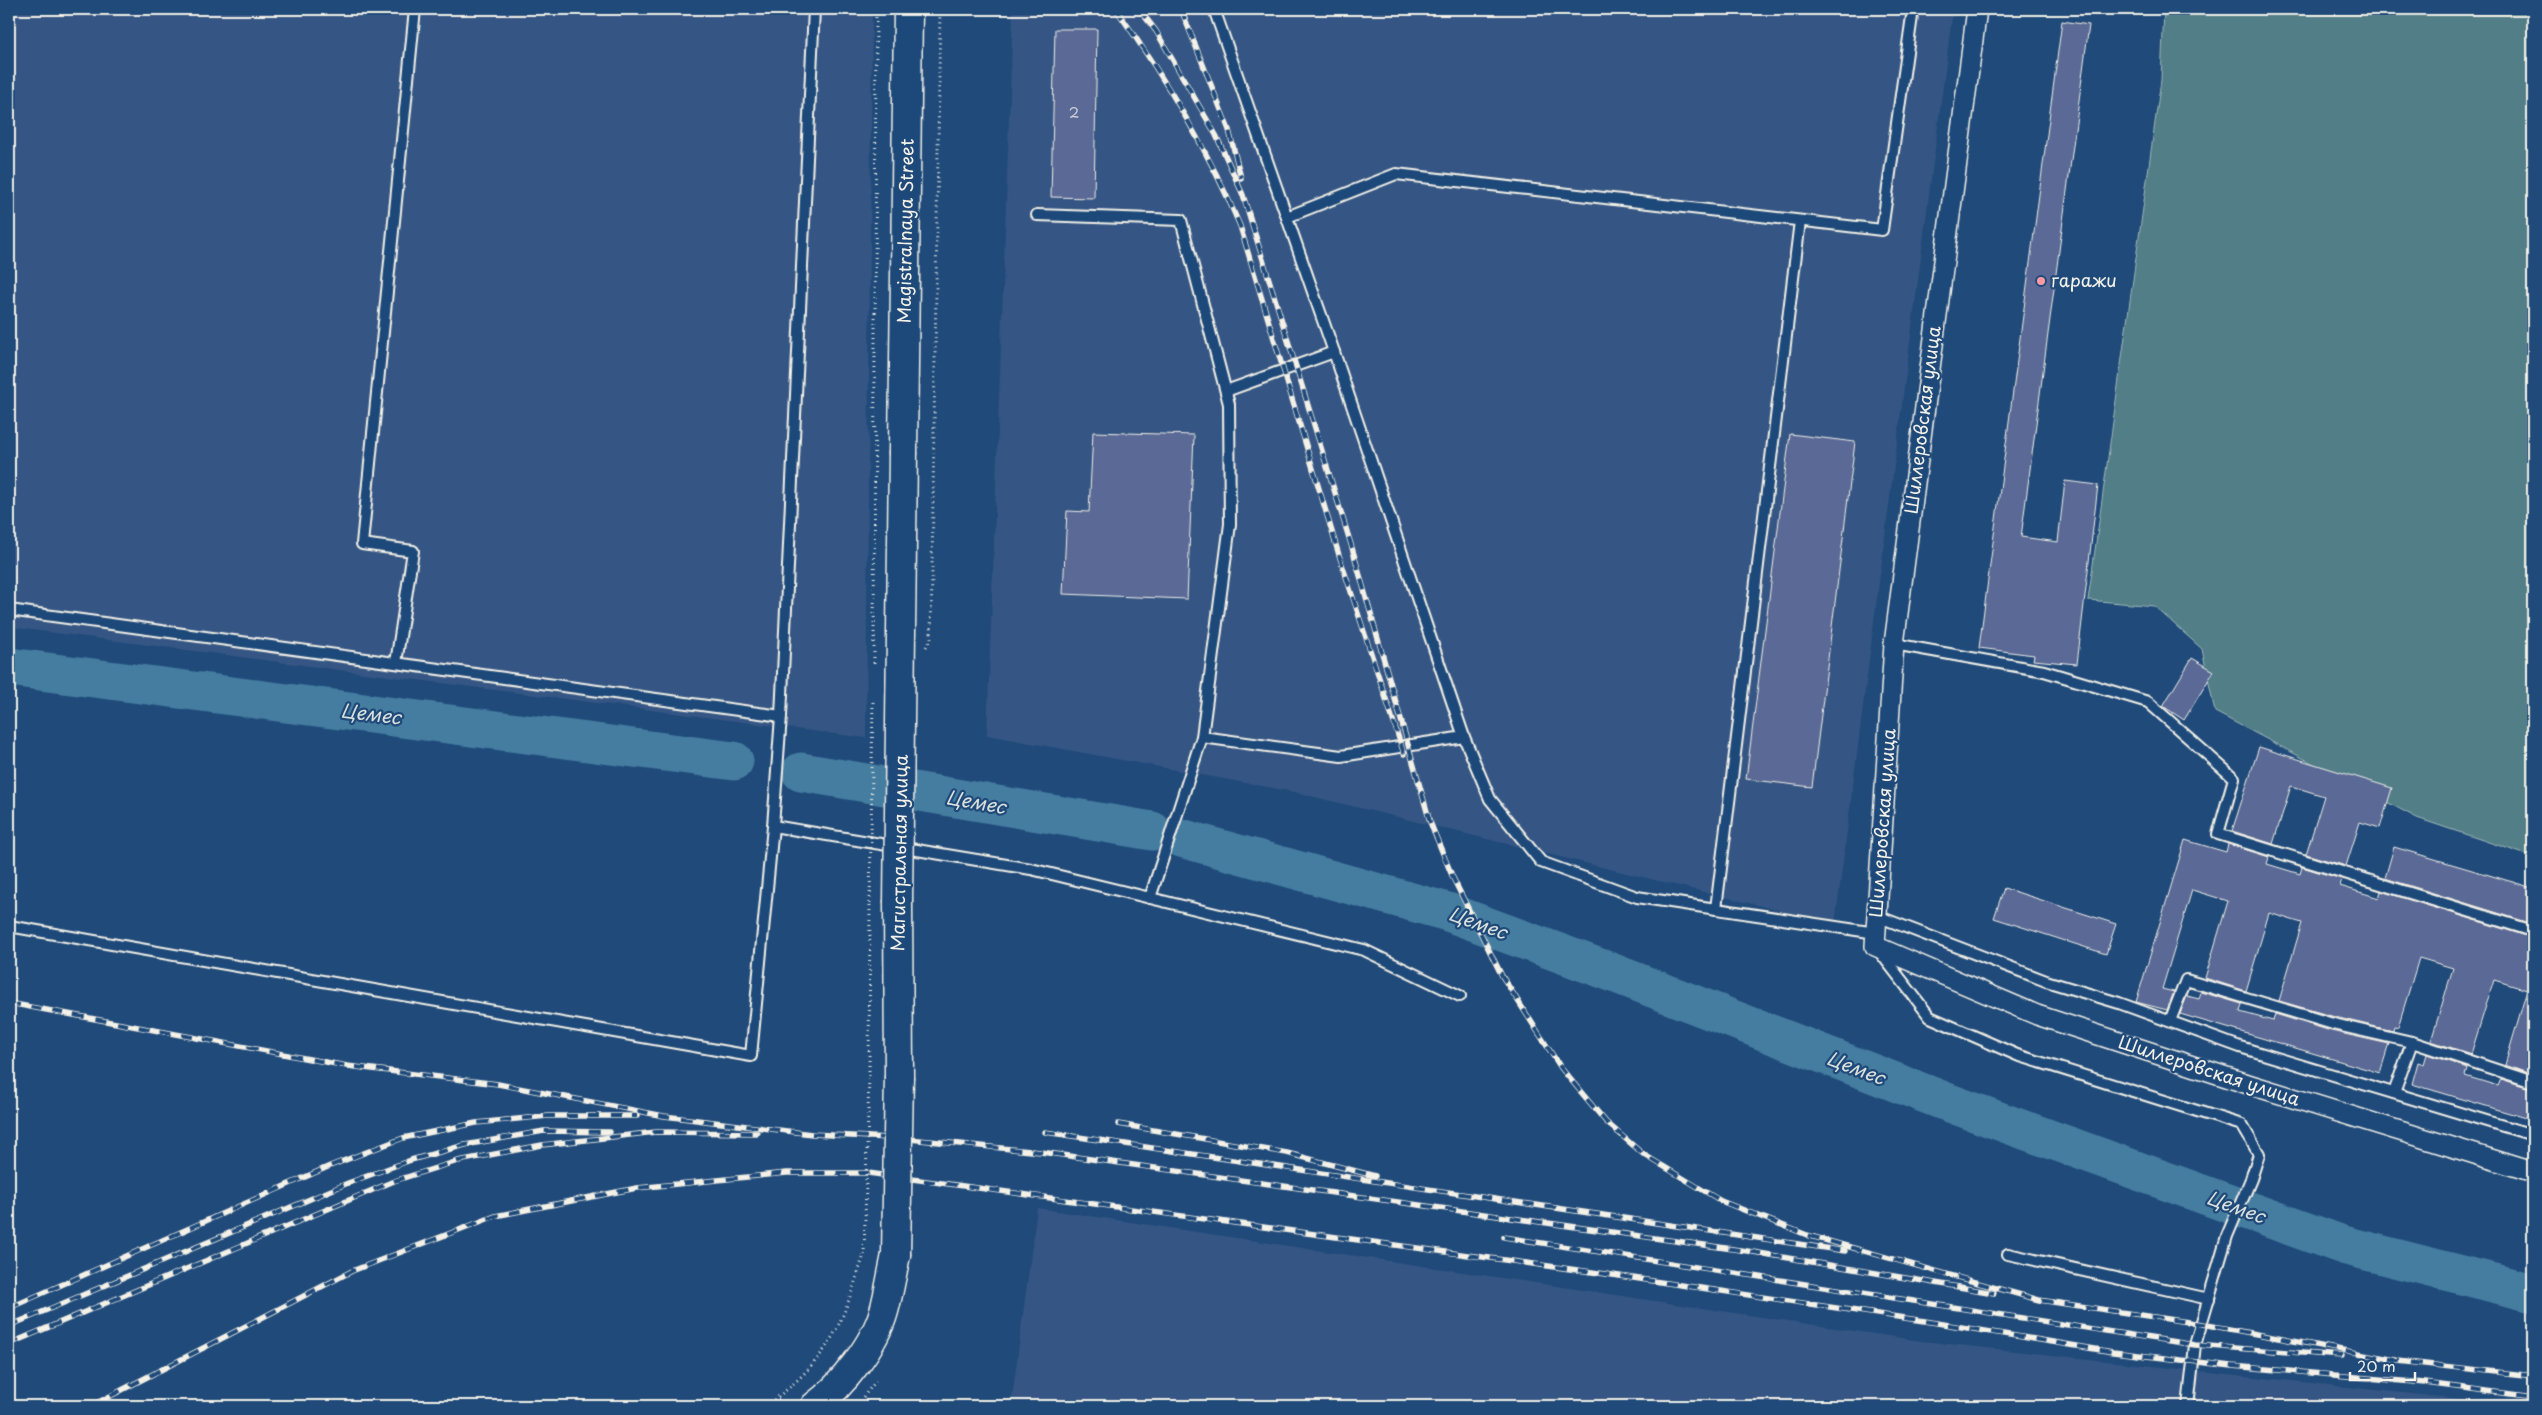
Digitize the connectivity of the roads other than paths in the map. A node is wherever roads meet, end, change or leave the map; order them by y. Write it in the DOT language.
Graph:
graph roads {
  1 [pos="415,9"];
  2 [pos="814,9"];
  3 [pos="908,9"];
  4 [pos="1214,9"];
  5 [pos="1913,9"];
  6 [pos="1977,9"];
  7 [pos="1037,215"];
  8 [pos="1287,217"];
  9 [pos="1800,221"];
  10 [pos="1334,352"];
  11 [pos="1226,391"];
  12 [pos="903,452"];
  13 [pos="9,610"];
  14 [pos="1894,644"];
  15 [pos="396,663"];
  16 [pos="781,716"];
  17 [pos="1202,737"];
  18 [pos="1464,737"];
  19 [pos="773,826"];
  20 [pos="1150,898"];
  21 [pos="1716,909"];
  22 [pos="9,926"];
  23 [pos="2533,931"];
  24 [pos="1876,932"];
  25 [pos="1460,996"];
  26 [pos="2170,1022"];
  27 [pos="2412,1042"];
  28 [pos="2533,1082"];
  29 [pos="2394,1093"];
  30 [pos="2533,1135"];
  31 [pos="2533,1172"];
  32 [pos="2008,1254"];
  33 [pos="2209,1299"];
  34 [pos="815,1406"];
  35 [pos="2188,1406"];
  1 -- 15 [label="lane"];
  2 -- 16 [label="lane"];
  3 -- 12 [label="highway, Magistralnaya Street"];
  4 -- 8 [label="lane"];
  5 -- 9 [label="lane"];
  6 -- 14 [label="street, Шиллеровская улица"];
  7 -- 11 [label="lane"];
  8 -- 9 [label="lane"];
  8 -- 10 [label="lane"];
  9 -- 21 [label="lane"];
  10 -- 11 [label="lane"];
  10 -- 18 [label="lane"];
  11 -- 17 [label="lane"];
  12 -- 34 [label="highway, Магистральная улица, bridge"];
  13 -- 15 [label="lane"];
  14 -- 23 [label="lane"];
  14 -- 24 [label="street, Шиллеровская улица"];
  15 -- 16 [label="lane"];
  16 -- 19 [label="lane"];
  17 -- 18 [label="lane"];
  17 -- 20 [label="lane"];
  18 -- 21 [label="lane"];
  19 -- 20 [label="lane"];
  19 -- 22 [label="lane"];
  20 -- 25 [label="lane"];
  21 -- 24 [label="lane"];
  24 -- 26 [label="lane"];
  24 -- 31 [label="street, Шиллеровская улица"];
  24 -- 33 [label="lane"];
  26 -- 27 [label="lane"];
  26 -- 29 [label="lane"];
  27 -- 28 [label="lane"];
  27 -- 29 [label="lane"];
  29 -- 30 [label="lane"];
  32 -- 33 [label="lane"];
  33 -- 35 [label="lane"];
}
